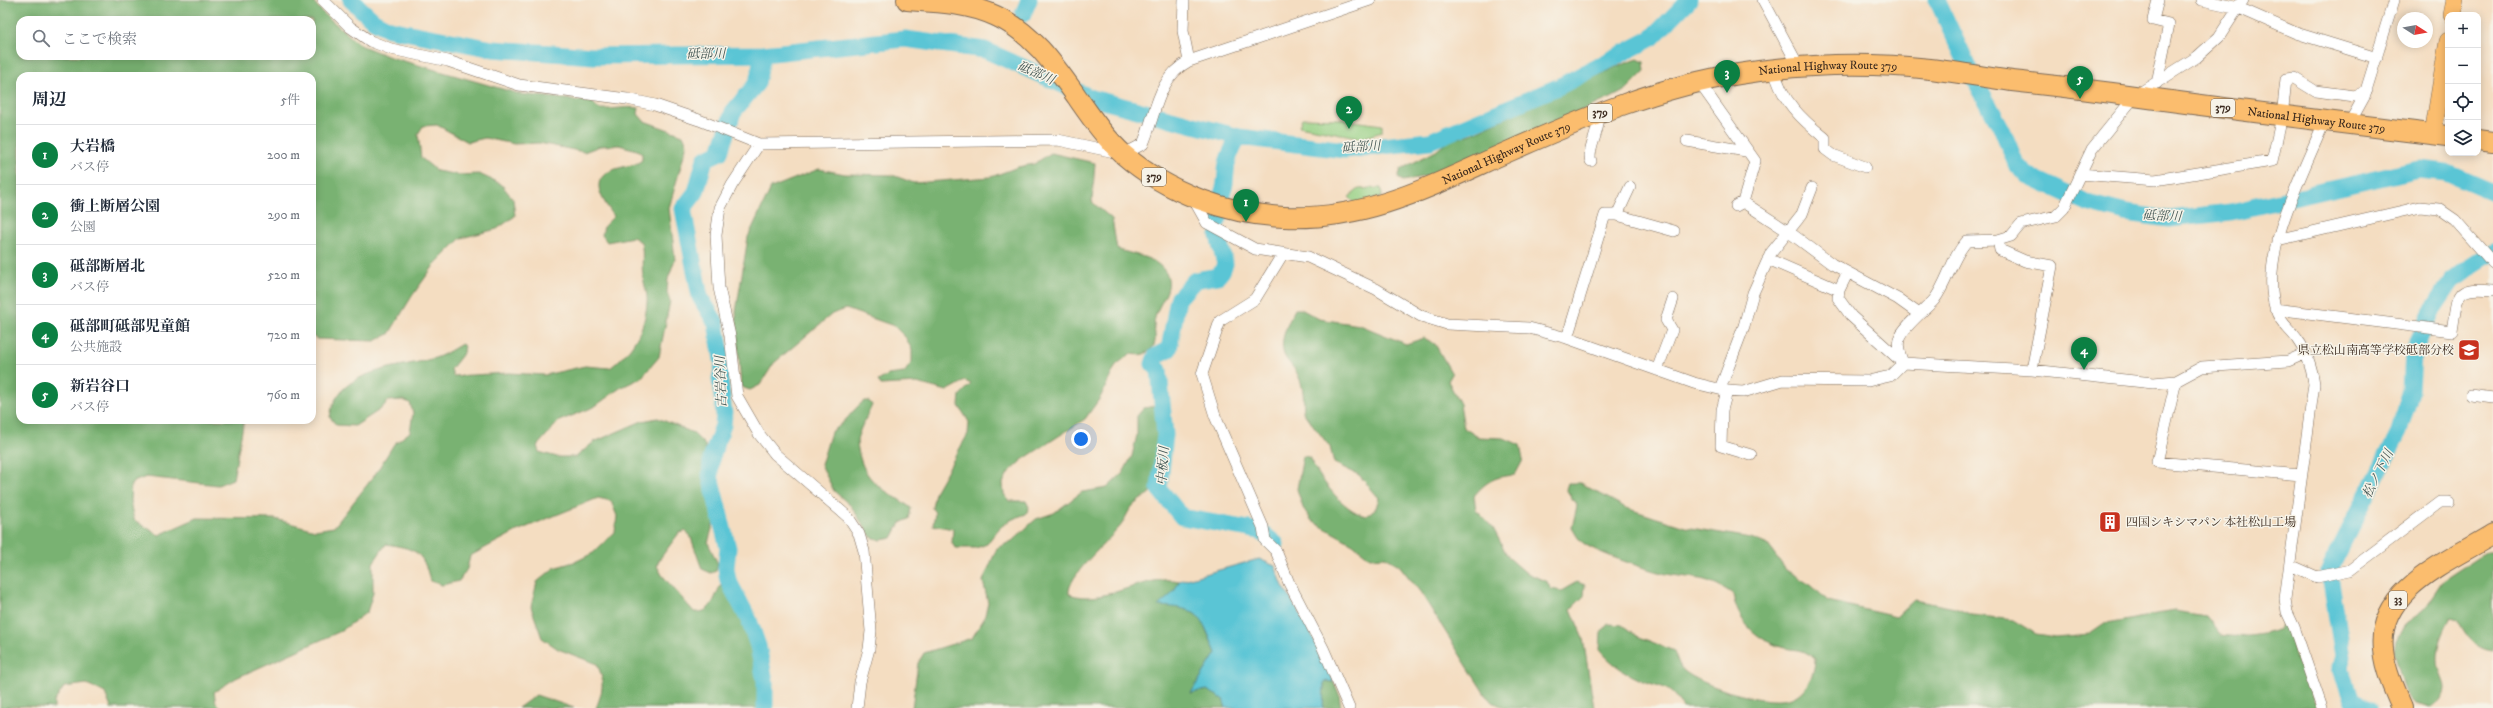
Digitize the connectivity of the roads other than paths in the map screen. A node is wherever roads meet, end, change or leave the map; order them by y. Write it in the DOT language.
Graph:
graph roads {
  1 [pos="322,0"];
  2 [pos="907,0"];
  3 [pos="1184,0"];
  4 [pos="1370,0"];
  5 [pos="2158,0"];
  6 [pos="2202,0"];
  7 [pos="2394,0"];
  8 [pos="2455,0"];
  9 [pos="1764,1"];
  10 [pos="2241,4"];
  11 [pos="2453,12"];
  12 [pos="2447,48"];
  13 [pos="2377,58"];
  14 [pos="1189,61"];
  15 [pos="1799,67"];
  16 [pos="1774,69"];
  17 [pos="1699,82"];
  18 [pos="2157,84"];
  19 [pos="2366,90"];
  20 [pos="2135,96"];
  21 [pos="1598,114"];
  22 [pos="2282,117"];
  23 [pos="2324,122"];
  24 [pos="2349,124"];
  25 [pos="2440,135"];
  26 [pos="2481,140"];
  27 [pos="1687,141"];
  28 [pos="2493,142"];
  29 [pos="759,144"];
  30 [pos="1746,151"];
  31 [pos="1124,154"];
  32 [pos="1591,161"];
  33 [pos="1864,167"];
  34 [pos="2079,176"];
  35 [pos="1630,187"];
  36 [pos="1812,188"];
  37 [pos="1192,197"];
  38 [pos="1617,215"];
  39 [pos="1674,231"];
  40 [pos="1789,232"];
  41 [pos="2278,234"];
  42 [pos="1998,240"];
  43 [pos="1282,254"];
  44 [pos="1768,259"];
  45 [pos="2493,263"];
  46 [pos="1847,274"];
  47 [pos="1838,290"];
  48 [pos="2493,290"];
  49 [pos="1673,299"];
  50 [pos="2275,309"];
  51 [pos="1919,314"];
  52 [pos="1567,338"];
  53 [pos="2304,354"];
  54 [pos="1903,363"];
  55 [pos="1657,370"];
  56 [pos="2032,370"];
  57 [pos="2176,381"];
  58 [pos="1723,390"];
  59 [pos="2471,395"];
  60 [pos="2493,398"];
  61 [pos="1750,455"];
  62 [pos="2301,475"];
  63 [pos="2449,502"];
  64 [pos="2493,534"];
  65 [pos="2290,565"];
  66 [pos="858,708"];
  67 [pos="1349,708"];
  68 [pos="2322,708"];
  69 [pos="2402,708"];
  1 -- 29 [label="street"];
  2 -- 31 [label="highway, National Highway Route 379 / 379"];
  3 -- 14 [label="street"];
  4 -- 14 [label="street"];
  5 -- 18 [label="street"];
  6 -- 10 [label="street"];
  7 -- 13 [label="street"];
  8 -- 11 [label="main road"];
  9 -- 15 [label="street"];
  10 -- 13 [label="street"];
  10 -- 18 [label="street"];
  12 -- 25 [label="main road"];
  13 -- 19 [label="street"];
  14 -- 31 [label="street"];
  15 -- 16 [label="highway, National Highway Route 379 / 379"];
  15 -- 20 [label="highway, National Highway Route 379 / 379"];
  16 -- 17 [label="highway, National Highway Route 379 / 379"];
  16 -- 33 [label="street"];
  17 -- 21 [label="highway, National Highway Route 379 / 379"];
  17 -- 30 [label="street"];
  18 -- 20 [label="street"];
  19 -- 22 [label="street"];
  19 -- 24 [label="street"];
  20 -- 22 [label="highway, National Highway Route 379 / 379"];
  20 -- 34 [label="street"];
  21 -- 32 [label="street"];
  21 -- 37 [label="highway, National Highway Route 379 / 379"];
  22 -- 23 [label="highway, National Highway Route 379 / 379"];
  22 -- 34 [label="street"];
  23 -- 24 [label="highway, National Highway Route 379 / 379"];
  23 -- 41 [label="street"];
  24 -- 25 [label="highway, National Highway Route 379 / 379"];
  26 -- 28 [label="highway"];
  27 -- 30 [label="street"];
  29 -- 31 [label="street"];
  29 -- 66 [label="street"];
  30 -- 40 [label="street"];
  31 -- 37 [label="highway, National Highway Route 379 / 379"];
  34 -- 42 [label="street"];
  35 -- 38 [label="street"];
  36 -- 40 [label="street"];
  37 -- 43 [label="street"];
  38 -- 39 [label="street"];
  38 -- 52 [label="street"];
  40 -- 44 [label="street"];
  40 -- 46 [label="street"];
  41 -- 45 [label="street"];
  41 -- 50 [label="street"];
  42 -- 51 [label="street"];
  42 -- 56 [label="street"];
  43 -- 52 [label="street"];
  43 -- 67 [label="street"];
  44 -- 47 [label="street"];
  44 -- 58 [label="street"];
  46 -- 47 [label="street"];
  46 -- 51 [label="street"];
  47 -- 54 [label="street"];
  48 -- 50 [label="street"];
  49 -- 55 [label="street"];
  50 -- 53 [label="street"];
  51 -- 54 [label="street"];
  52 -- 55 [label="street"];
  53 -- 57 [label="street"];
  53 -- 62 [label="street"];
  54 -- 56 [label="street"];
  54 -- 58 [label="street"];
  55 -- 58 [label="street"];
  56 -- 57 [label="street"];
  57 -- 62 [label="street"];
  58 -- 61 [label="street"];
  59 -- 60 [label="street"];
  62 -- 65 [label="street"];
  63 -- 65 [label="street"];
  64 -- 69 [label="highway, 33"];
  65 -- 68 [label="street"];
}
